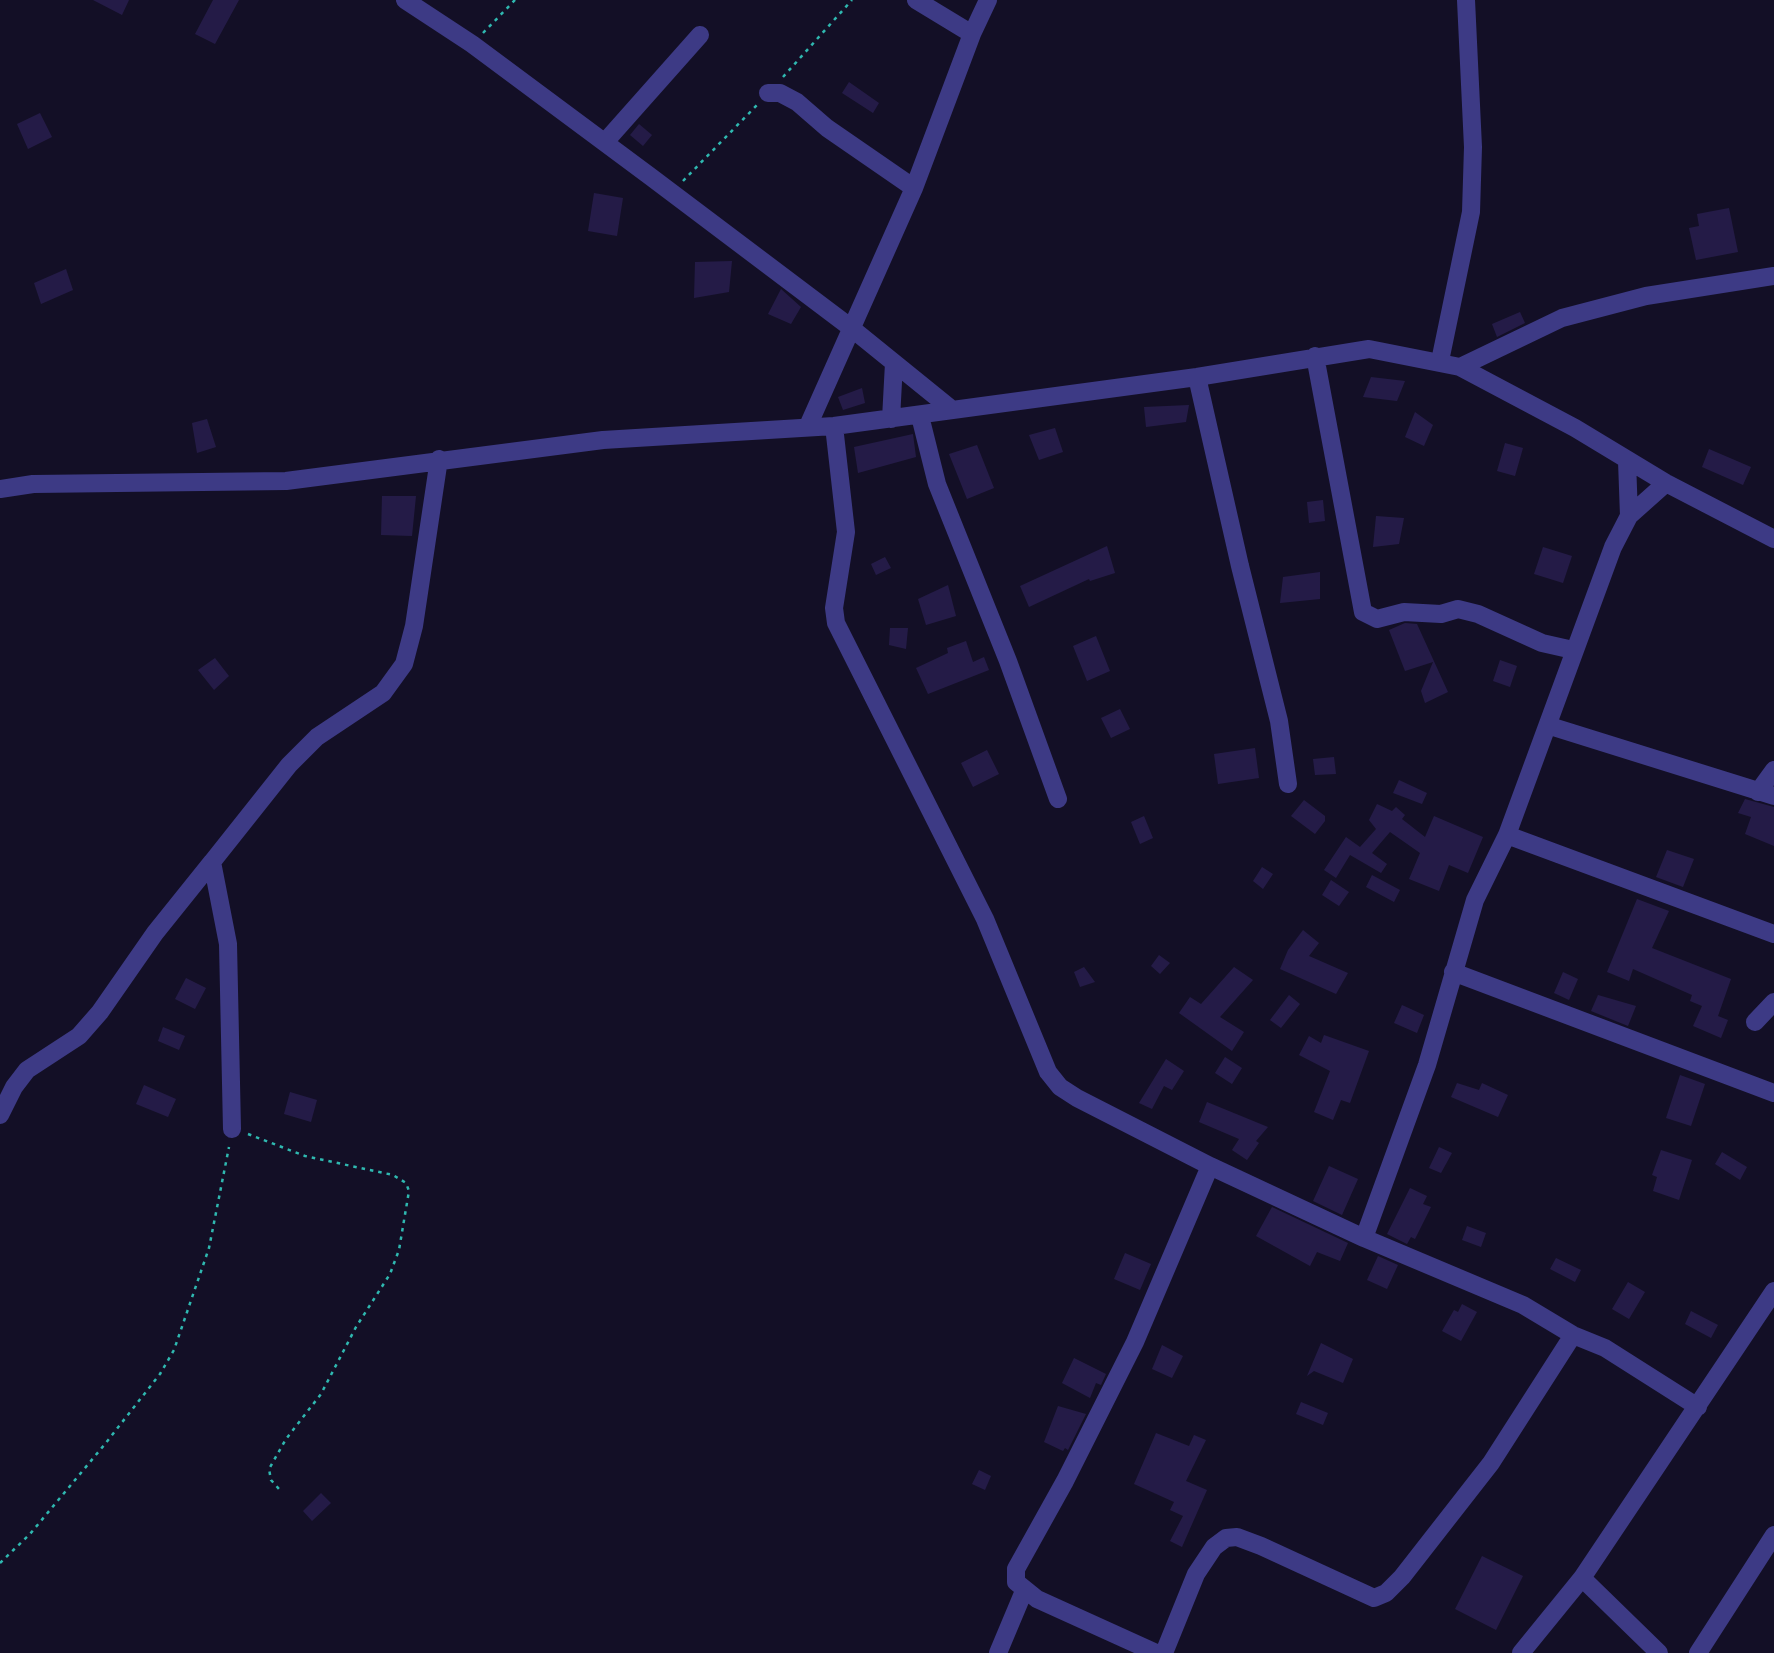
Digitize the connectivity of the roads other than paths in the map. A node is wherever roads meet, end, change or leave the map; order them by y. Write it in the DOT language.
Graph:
graph roads {
  1 [pos="405,0"];
  2 [pos="916,0"];
  3 [pos="988,0"];
  4 [pos="1466,0"];
  5 [pos="972,33"];
  6 [pos="700,35"];
  7 [pos="768,93"];
  8 [pos="605,142"];
  9 [pos="914,188"];
  10 [pos="1774,276"];
  11 [pos="850,327"];
  12 [pos="1315,356"];
  13 [pos="1440,361"];
  14 [pos="894,363"];
  15 [pos="1460,367"];
  16 [pos="1197,377"];
  17 [pos="950,408"];
  18 [pos="920,416"];
  19 [pos="891,419"];
  20 [pos="808,426"];
  21 [pos="834,426"];
  22 [pos="439,459"];
  23 [pos="1627,461"];
  24 [pos="1666,483"];
  25 [pos="0,489"];
  26 [pos="1629,516"];
  27 [pos="1774,539"];
  28 [pos="1573,650"];
  29 [pos="1550,726"];
  30 [pos="1774,770"];
  31 [pos="1288,784"];
  32 [pos="1766,794"];
  33 [pos="1058,799"];
  34 [pos="1507,835"];
  35 [pos="212,862"];
  36 [pos="1774,934"];
  37 [pos="1452,972"];
  38 [pos="1774,1002"];
  39 [pos="1755,1022"];
  40 [pos="1774,1093"];
  41 [pos="0,1115"];
  42 [pos="232,1129"];
  43 [pos="1210,1166"];
  44 [pos="1364,1238"];
  45 [pos="1774,1291"];
  46 [pos="1573,1335"];
  47 [pos="1698,1407"];
  48 [pos="1774,1535"];
  49 [pos="1583,1578"];
  50 [pos="1024,1591"];
  51 [pos="998,1653"];
  52 [pos="1156,1653"];
  53 [pos="1164,1653"];
  54 [pos="1521,1653"];
  55 [pos="1659,1653"];
  56 [pos="1698,1653"];
  1 -- 8 [label="street"];
  2 -- 5 [label="street"];
  3 -- 5 [label="street"];
  4 -- 13 [label="street"];
  5 -- 9 [label="street"];
  6 -- 8 [label="street"];
  7 -- 9 [label="street"];
  8 -- 11 [label="street"];
  9 -- 11 [label="street"];
  10 -- 15 [label="street"];
  11 -- 14 [label="street"];
  11 -- 20 [label="street"];
  12 -- 13 [label="street"];
  12 -- 16 [label="street"];
  12 -- 28 [label="street"];
  13 -- 15 [label="street"];
  14 -- 17 [label="street"];
  14 -- 19 [label="street"];
  15 -- 23 [label="street"];
  16 -- 17 [label="street"];
  16 -- 31 [label="street"];
  17 -- 18 [label="street"];
  18 -- 19 [label="street"];
  18 -- 33 [label="street"];
  19 -- 21 [label="street"];
  20 -- 21 [label="street"];
  20 -- 22 [label="street"];
  21 -- 43 [label="street"];
  22 -- 25 [label="street"];
  22 -- 35 [label="street"];
  23 -- 24 [label="street"];
  23 -- 26 [label="street"];
  24 -- 26 [label="street"];
  24 -- 27 [label="street"];
  26 -- 28 [label="street"];
  28 -- 29 [label="street"];
  29 -- 32 [label="street"];
  29 -- 34 [label="street"];
  30 -- 32 [label="street"];
  34 -- 36 [label="street"];
  34 -- 37 [label="street"];
  35 -- 41 [label="street"];
  35 -- 42 [label="street"];
  37 -- 40 [label="street"];
  37 -- 44 [label="street"];
  38 -- 39 [label="street"];
  43 -- 44 [label="street"];
  43 -- 50 [label="street"];
  44 -- 46 [label="street"];
  45 -- 47 [label="street"];
  46 -- 47 [label="street"];
  46 -- 53 [label="street"];
  47 -- 49 [label="street"];
  48 -- 56 [label="street"];
  49 -- 54 [label="street"];
  49 -- 55 [label="street"];
  50 -- 51 [label="street"];
  50 -- 52 [label="street"];
}
